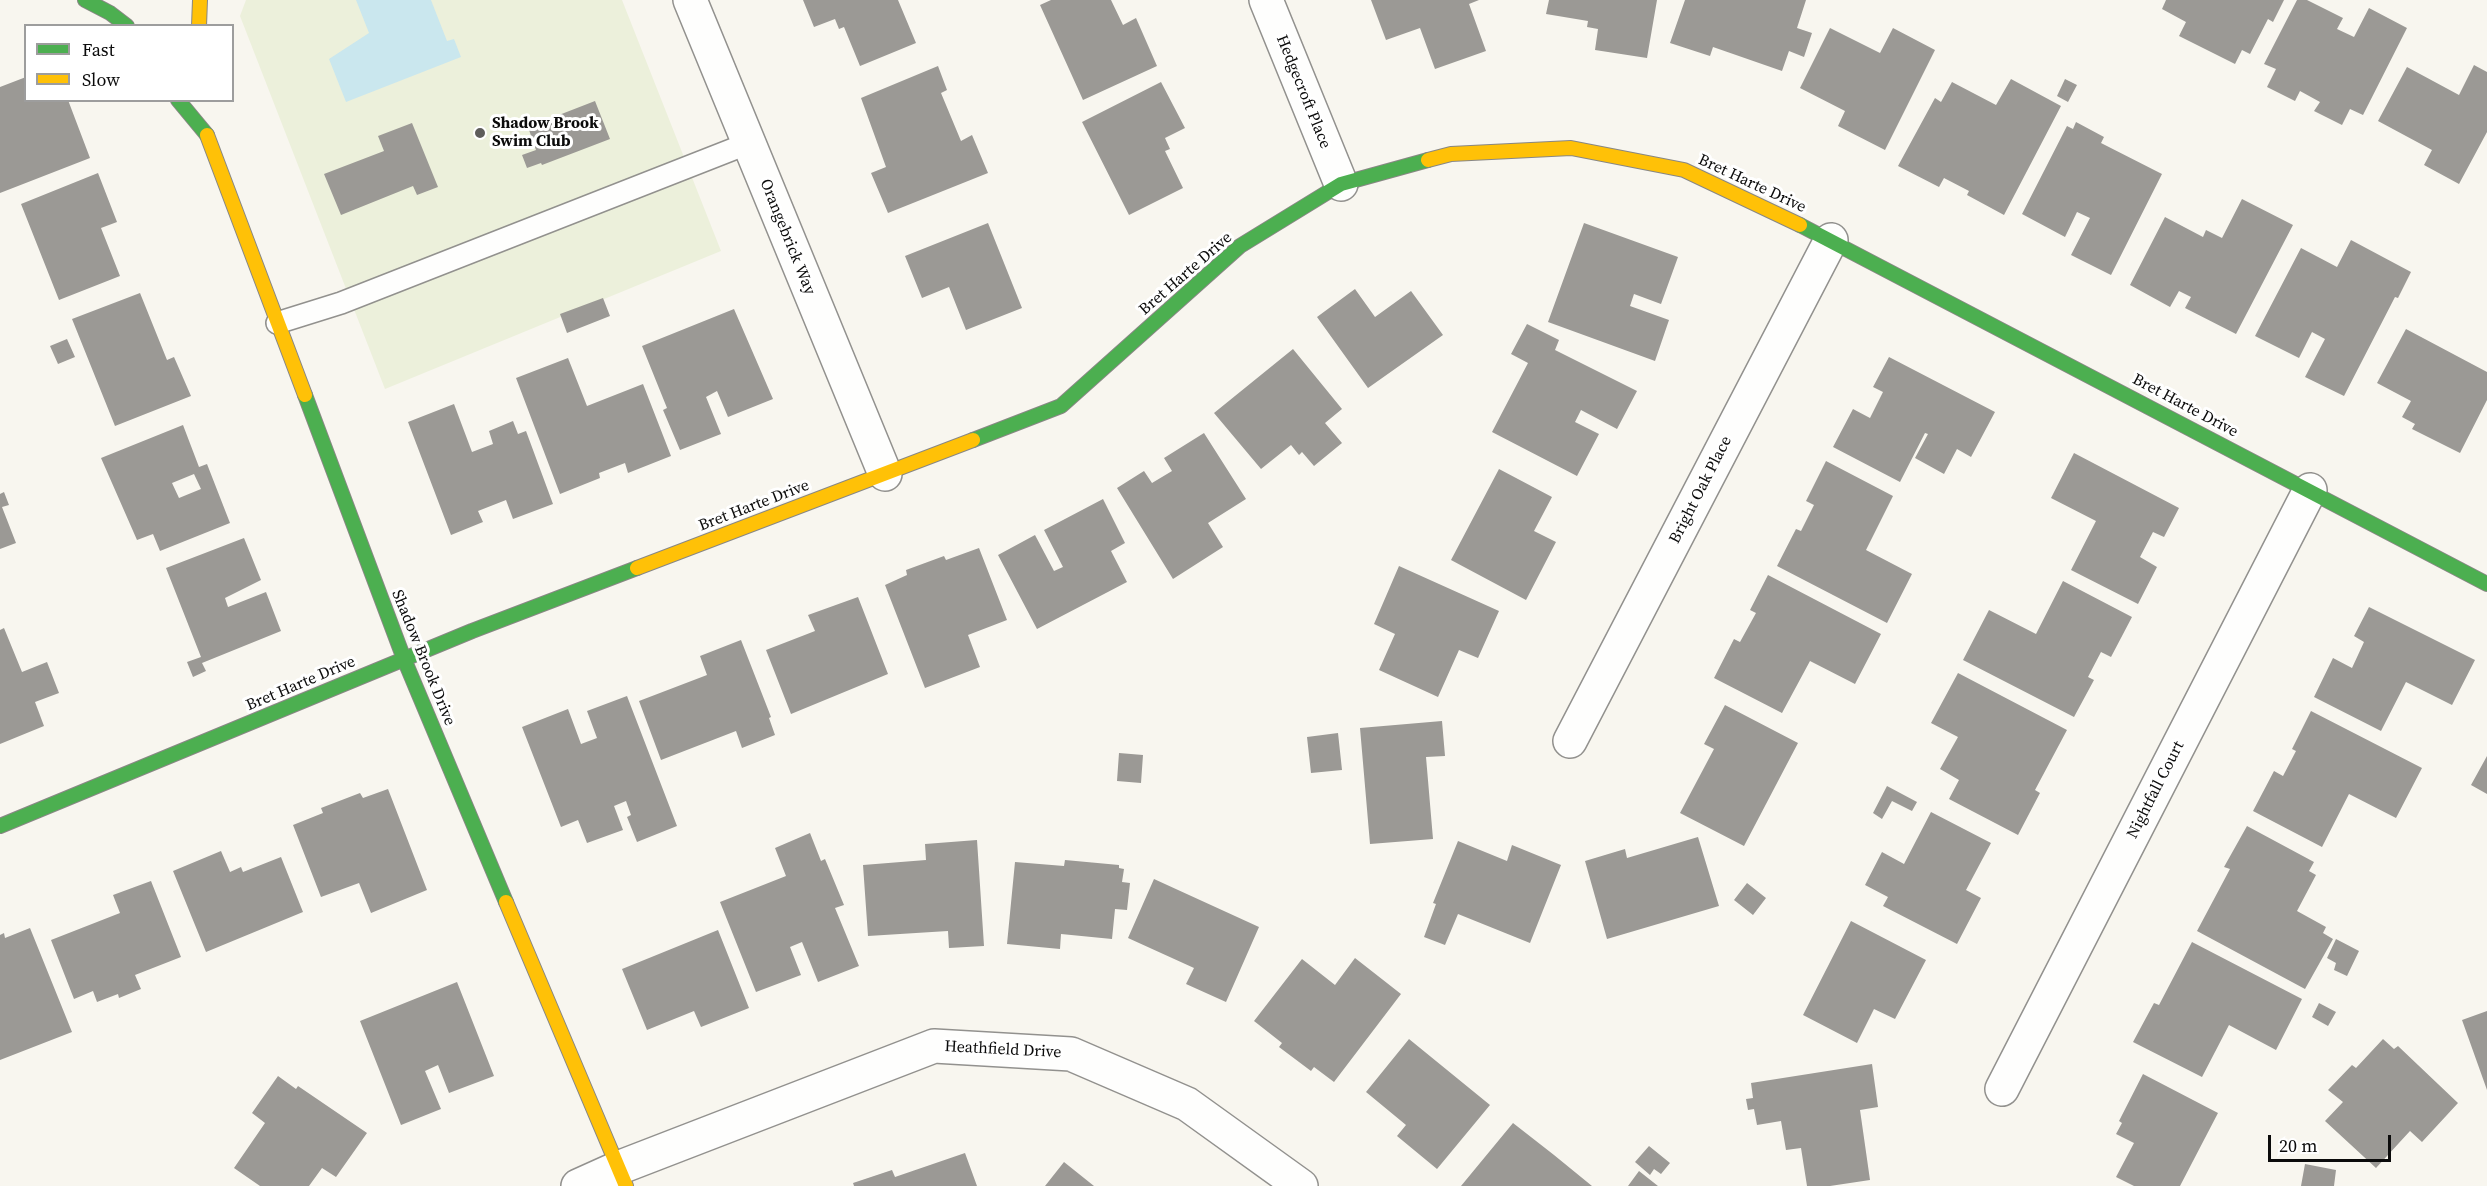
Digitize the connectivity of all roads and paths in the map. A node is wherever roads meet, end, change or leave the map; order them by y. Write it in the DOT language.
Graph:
graph roads {
  1 [pos="85,0"];
  2 [pos="200,0"];
  3 [pos="690,0"];
  4 [pos="1266,0"];
  5 [pos="124,24"];
  6 [pos="199,24"];
  7 [pos="180,102"];
  8 [pos="208,112"];
  9 [pos="207,135"];
  10 [pos="749,143"];
  11 [pos="1341,184"];
  12 [pos="1831,240"];
  13 [pos="277,323"];
  14 [pos="885,474"];
  15 [pos="2310,490"];
  16 [pos="2487,584"];
  17 [pos="404,659"];
  18 [pos="1570,741"];
  19 [pos="0,826"];
  20 [pos="2002,1089"];
  21 [pos="622,1177"];
  22 [pos="578,1186"];
  23 [pos="1301,1186"];
  1 -- 5 [label="street"];
  2 -- 6 [label="street"];
  3 -- 10 [label="street, Orangebrick Way"];
  4 -- 11 [label="street, Hedgecroft Place"];
  7 -- 9 [label="street"];
  8 -- 9 [label="street"];
  9 -- 13 [label="street, Shadow Brook Drive"];
  10 -- 13 [label="lane"];
  10 -- 14 [label="street, Orangebrick Way"];
  11 -- 12 [label="street, Bret Harte Drive"];
  11 -- 14 [label="street, Bret Harte Drive"];
  12 -- 15 [label="street, Bret Harte Drive"];
  12 -- 18 [label="street, Bright Oak Place"];
  13 -- 17 [label="street, Shadow Brook Drive"];
  14 -- 17 [label="street, Bret Harte Drive"];
  15 -- 16 [label="street, Bret Harte Drive"];
  15 -- 20 [label="street, Nightfall Court"];
  17 -- 19 [label="street, Bret Harte Drive"];
  17 -- 21 [label="street, Shadow Brook Drive"];
  21 -- 22 [label="street, Heathfield Drive"];
  21 -- 23 [label="street, Heathfield Drive"];
}
